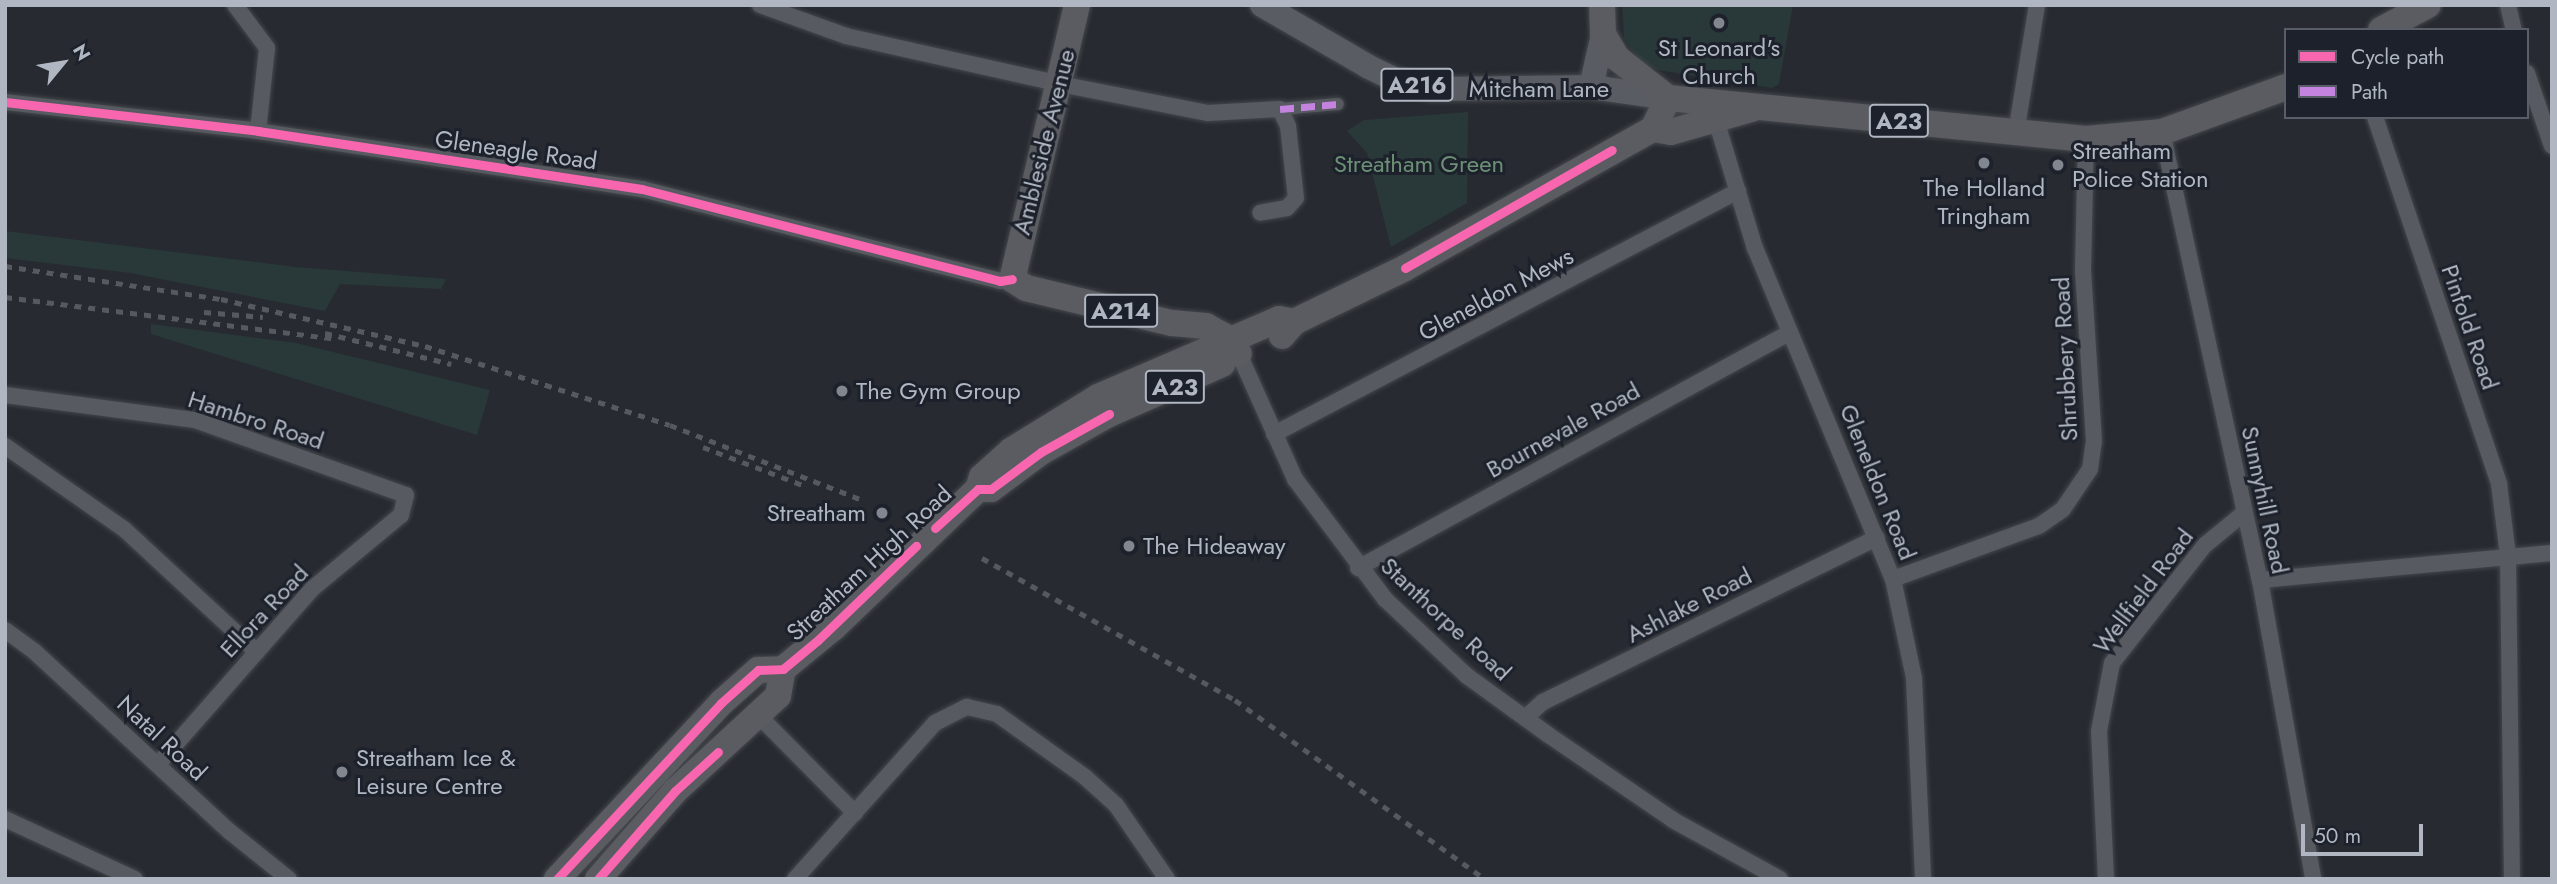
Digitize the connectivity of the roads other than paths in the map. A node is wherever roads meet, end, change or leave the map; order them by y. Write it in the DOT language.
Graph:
graph roads {
  1 [pos="235,5"];
  2 [pos="760,5"];
  3 [pos="1077,5"];
  4 [pos="1262,5"];
  5 [pos="1602,5"];
  6 [pos="2037,5"];
  7 [pos="2428,5"];
  8 [pos="2508,5"];
  9 [pos="1293,13"];
  10 [pos="2385,28"];
  11 [pos="2514,28"];
  12 [pos="1603,34"];
  13 [pos="2529,79"];
  14 [pos="1060,84"];
  15 [pos="1591,87"];
  16 [pos="2284,88"];
  17 [pos="1668,98"];
  18 [pos="5,102"];
  19 [pos="1338,104"];
  20 [pos="1759,106"];
  21 [pos="1280,109"];
  22 [pos="2376,119"];
  23 [pos="1716,120"];
  24 [pos="1653,129"];
  25 [pos="258,131"];
  26 [pos="2162,132"];
  27 [pos="2016,133"];
  28 [pos="2086,139"];
  29 [pos="2552,146"];
  30 [pos="1738,191"];
  31 [pos="1260,213"];
  32 [pos="1012,279"];
  33 [pos="1172,323"];
  34 [pos="1790,332"];
  35 [pos="1235,349"];
  36 [pos="1176,366"];
  37 [pos="5,395"];
  38 [pos="1274,433"];
  39 [pos="5,446"];
  40 [pos="978,489"];
  41 [pos="406,495"];
  42 [pos="2244,513"];
  43 [pos="1877,538"];
  44 [pos="2552,553"];
  45 [pos="2508,555"];
  46 [pos="1359,568"];
  47 [pos="1893,579"];
  48 [pos="2260,580"];
  49 [pos="5,630"];
  50 [pos="257,652"];
  51 [pos="783,669"];
  52 [pos="758,715"];
  53 [pos="1525,718"];
  54 [pos="158,764"];
  55 [pos="855,813"];
  56 [pos="5,819"];
  57 [pos="135,879"];
  58 [pos="289,879"];
  59 [pos="557,879"];
  60 [pos="598,879"];
  61 [pos="795,879"];
  62 [pos="1167,879"];
  63 [pos="1780,879"];
  64 [pos="1923,879"];
  65 [pos="2106,879"];
  66 [pos="2314,879"];
  67 [pos="2512,879"];
  1 -- 25 [label="street"];
  2 -- 14 [label="street"];
  3 -- 14 [label="highway, Ambleside Avenue"];
  4 -- 9 [label="main road, Mitcham Lane / A216"];
  5 -- 12 [label="highway"];
  6 -- 27 [label="street"];
  7 -- 10 [label="highway"];
  8 -- 11 [label="street"];
  9 -- 15 [label="main road, Mitcham Lane / A216"];
  12 -- 15 [label="main road"];
  12 -- 17 [label="highway"];
  13 -- 29 [label="street"];
  14 -- 21 [label="street"];
  14 -- 32 [label="highway, Ambleside Avenue"];
  15 -- 17 [label="main road, Mitcham Lane / A216"];
  16 -- 26 [label="highway, Streatham High Road / A23"];
  17 -- 20 [label="highway, Streatham High Road / A23"];
  17 -- 24 [label="highway"];
  18 -- 25 [label="street, Gleneagle Road"];
  19 -- 21 [label="street"];
  20 -- 23 [label="highway, Streatham High Road / A23"];
  20 -- 27 [label="highway, Streatham High Road / A23"];
  21 -- 31 [label="street"];
  22 -- 45 [label="street, Pinfold Road"];
  23 -- 24 [label="highway, Streatham High Road / A23"];
  23 -- 30 [label="street, Gleneldon Road"];
  24 -- 35 [label="highway, Streatham High Road / A23"];
  25 -- 32 [label="street, Gleneagle Road"];
  26 -- 28 [label="highway, Streatham High Road / A23"];
  26 -- 42 [label="street, Sunnyhill Road"];
  27 -- 28 [label="highway, Streatham High Road / A23"];
  28 -- 47 [label="street, Shrubbery Road"];
  30 -- 34 [label="street, Gleneldon Road"];
  30 -- 38 [label="street, Gleneldon Mews"];
  32 -- 33 [label="highway, Gleneagle Road / A214"];
  33 -- 35 [label="highway, Gleneagle Road / A214"];
  33 -- 36 [label="highway, A214"];
  34 -- 43 [label="street, Gleneldon Road"];
  34 -- 46 [label="street, Bournevale Road"];
  35 -- 36 [label="highway, Streatham High Road / A23"];
  35 -- 38 [label="street, Stanthorpe Road"];
  35 -- 40 [label="highway, Streatham High Road / A23"];
  36 -- 40 [label="highway, Streatham High Road / A23"];
  37 -- 41 [label="street, Hambro Road"];
  38 -- 46 [label="street, Stanthorpe Road"];
  39 -- 50 [label="street"];
  40 -- 51 [label="highway, Streatham High Road / A23"];
  41 -- 50 [label="street, Ellora Road"];
  42 -- 48 [label="street, Sunnyhill Road"];
  42 -- 65 [label="street, Wellfield Road"];
  43 -- 47 [label="street, Gleneldon Road"];
  43 -- 53 [label="street, Ashlake Road"];
  44 -- 45 [label="street"];
  45 -- 48 [label="street"];
  45 -- 67 [label="street, Pinfold Road"];
  46 -- 53 [label="street, Stanthorpe Road"];
  47 -- 64 [label="street, Gleneldon Road"];
  48 -- 66 [label="street, Sunnyhill Road"];
  49 -- 54 [label="street, Natal Road"];
  50 -- 54 [label="street, Ellora Road"];
  51 -- 52 [label="highway, Streatham High Road"];
  51 -- 59 [label="highway, Streatham High Road / A23"];
  52 -- 55 [label="street"];
  52 -- 60 [label="highway, Streatham High Road"];
  53 -- 63 [label="street, Stanthorpe Road"];
  54 -- 58 [label="street, Natal Road"];
  55 -- 61 [label="street"];
  55 -- 62 [label="street"];
  56 -- 57 [label="street"];
}
